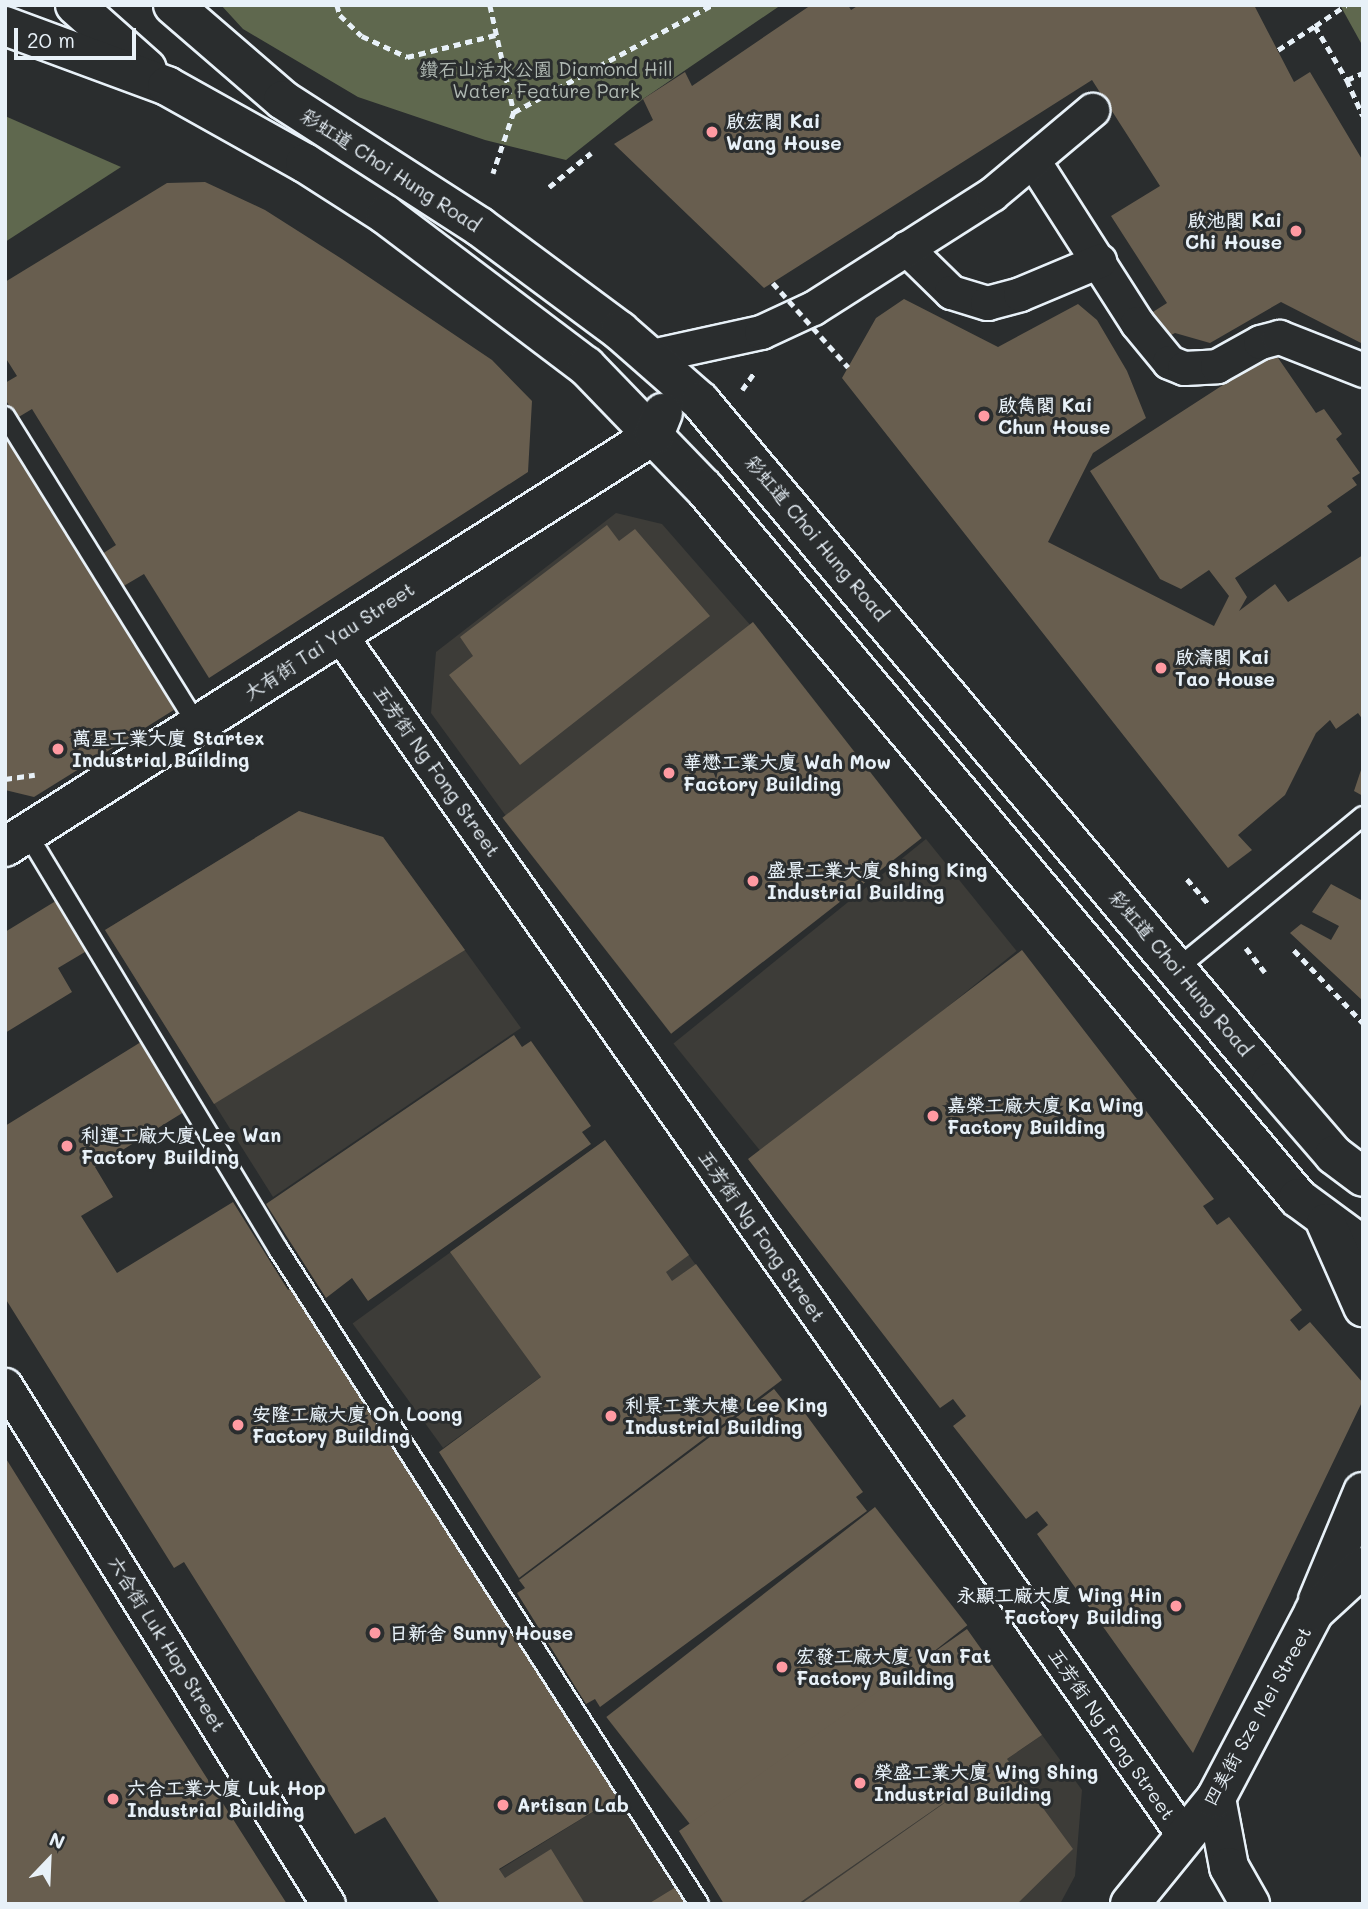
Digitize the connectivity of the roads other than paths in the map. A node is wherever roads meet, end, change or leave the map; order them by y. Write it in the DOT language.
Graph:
graph roads {
  1 [pos="75,5"];
  2 [pos="173,5"];
  3 [pos="5,26"];
  4 [pos="167,86"];
  5 [pos="1092,110"];
  6 [pos="1034,162"];
  7 [pos="906,248"];
  8 [pos="1099,261"];
  9 [pos="651,356"];
  10 [pos="1363,370"];
  11 [pos="5,416"];
  12 [pos="654,435"];
  13 [pos="340,635"];
  14 [pos="197,725"];
  15 [pos="1360,823"];
  16 [pos="16,840"];
  17 [pos="1179,967"];
  18 [pos="1363,1177"];
  19 [pos="1326,1223"];
  20 [pos="1363,1246"];
  21 [pos="1363,1307"];
  22 [pos="5,1385"];
  23 [pos="1363,1492"];
  24 [pos="1363,1567"];
  25 [pos="1314,1612"];
  26 [pos="1216,1798"];
  27 [pos="1184,1836"];
  28 [pos="328,1904"];
  29 [pos="699,1904"];
  30 [pos="1130,1904"];
  31 [pos="1250,1904"];
  1 -- 4 [label="main road"];
  2 -- 9 [label="main road, 彩虹道 Choi Hung Road"];
  3 -- 4 [label="main road"];
  4 -- 12 [label="main road"];
  5 -- 6 [label="street"];
  6 -- 7 [label="street"];
  6 -- 8 [label="street"];
  7 -- 8 [label="street"];
  7 -- 9 [label="street"];
  8 -- 10 [label="street"];
  9 -- 12 [label="main road"];
  9 -- 17 [label="main road, 彩虹道 Choi Hung Road"];
  11 -- 14 [label="lane"];
  12 -- 13 [label="main road, 大有街 Tai Yau Street"];
  12 -- 19 [label="main road"];
  13 -- 14 [label="main road, 大有街 Tai Yau Street"];
  13 -- 27 [label="street, 五芳街 Ng Fong Street"];
  14 -- 16 [label="main road, 大有街 Tai Yau Street"];
  15 -- 17 [label="lane"];
  16 -- 29 [label="lane"];
  17 -- 18 [label="main road, 彩虹道 Choi Hung Road"];
  19 -- 20 [label="main road"];
  19 -- 21 [label="main road"];
  22 -- 28 [label="street, 六合街 Luk Hop Street"];
  23 -- 25 [label="main road"];
  24 -- 25 [label="main road, 四美街 Sze Mei Street"];
  25 -- 26 [label="main road, 四美街 Sze Mei Street"];
  26 -- 27 [label="main road, 四美街 Sze Mei Street"];
  26 -- 31 [label="main road"];
  27 -- 30 [label="main road, 四美街 Sze Mei Street"];
}
